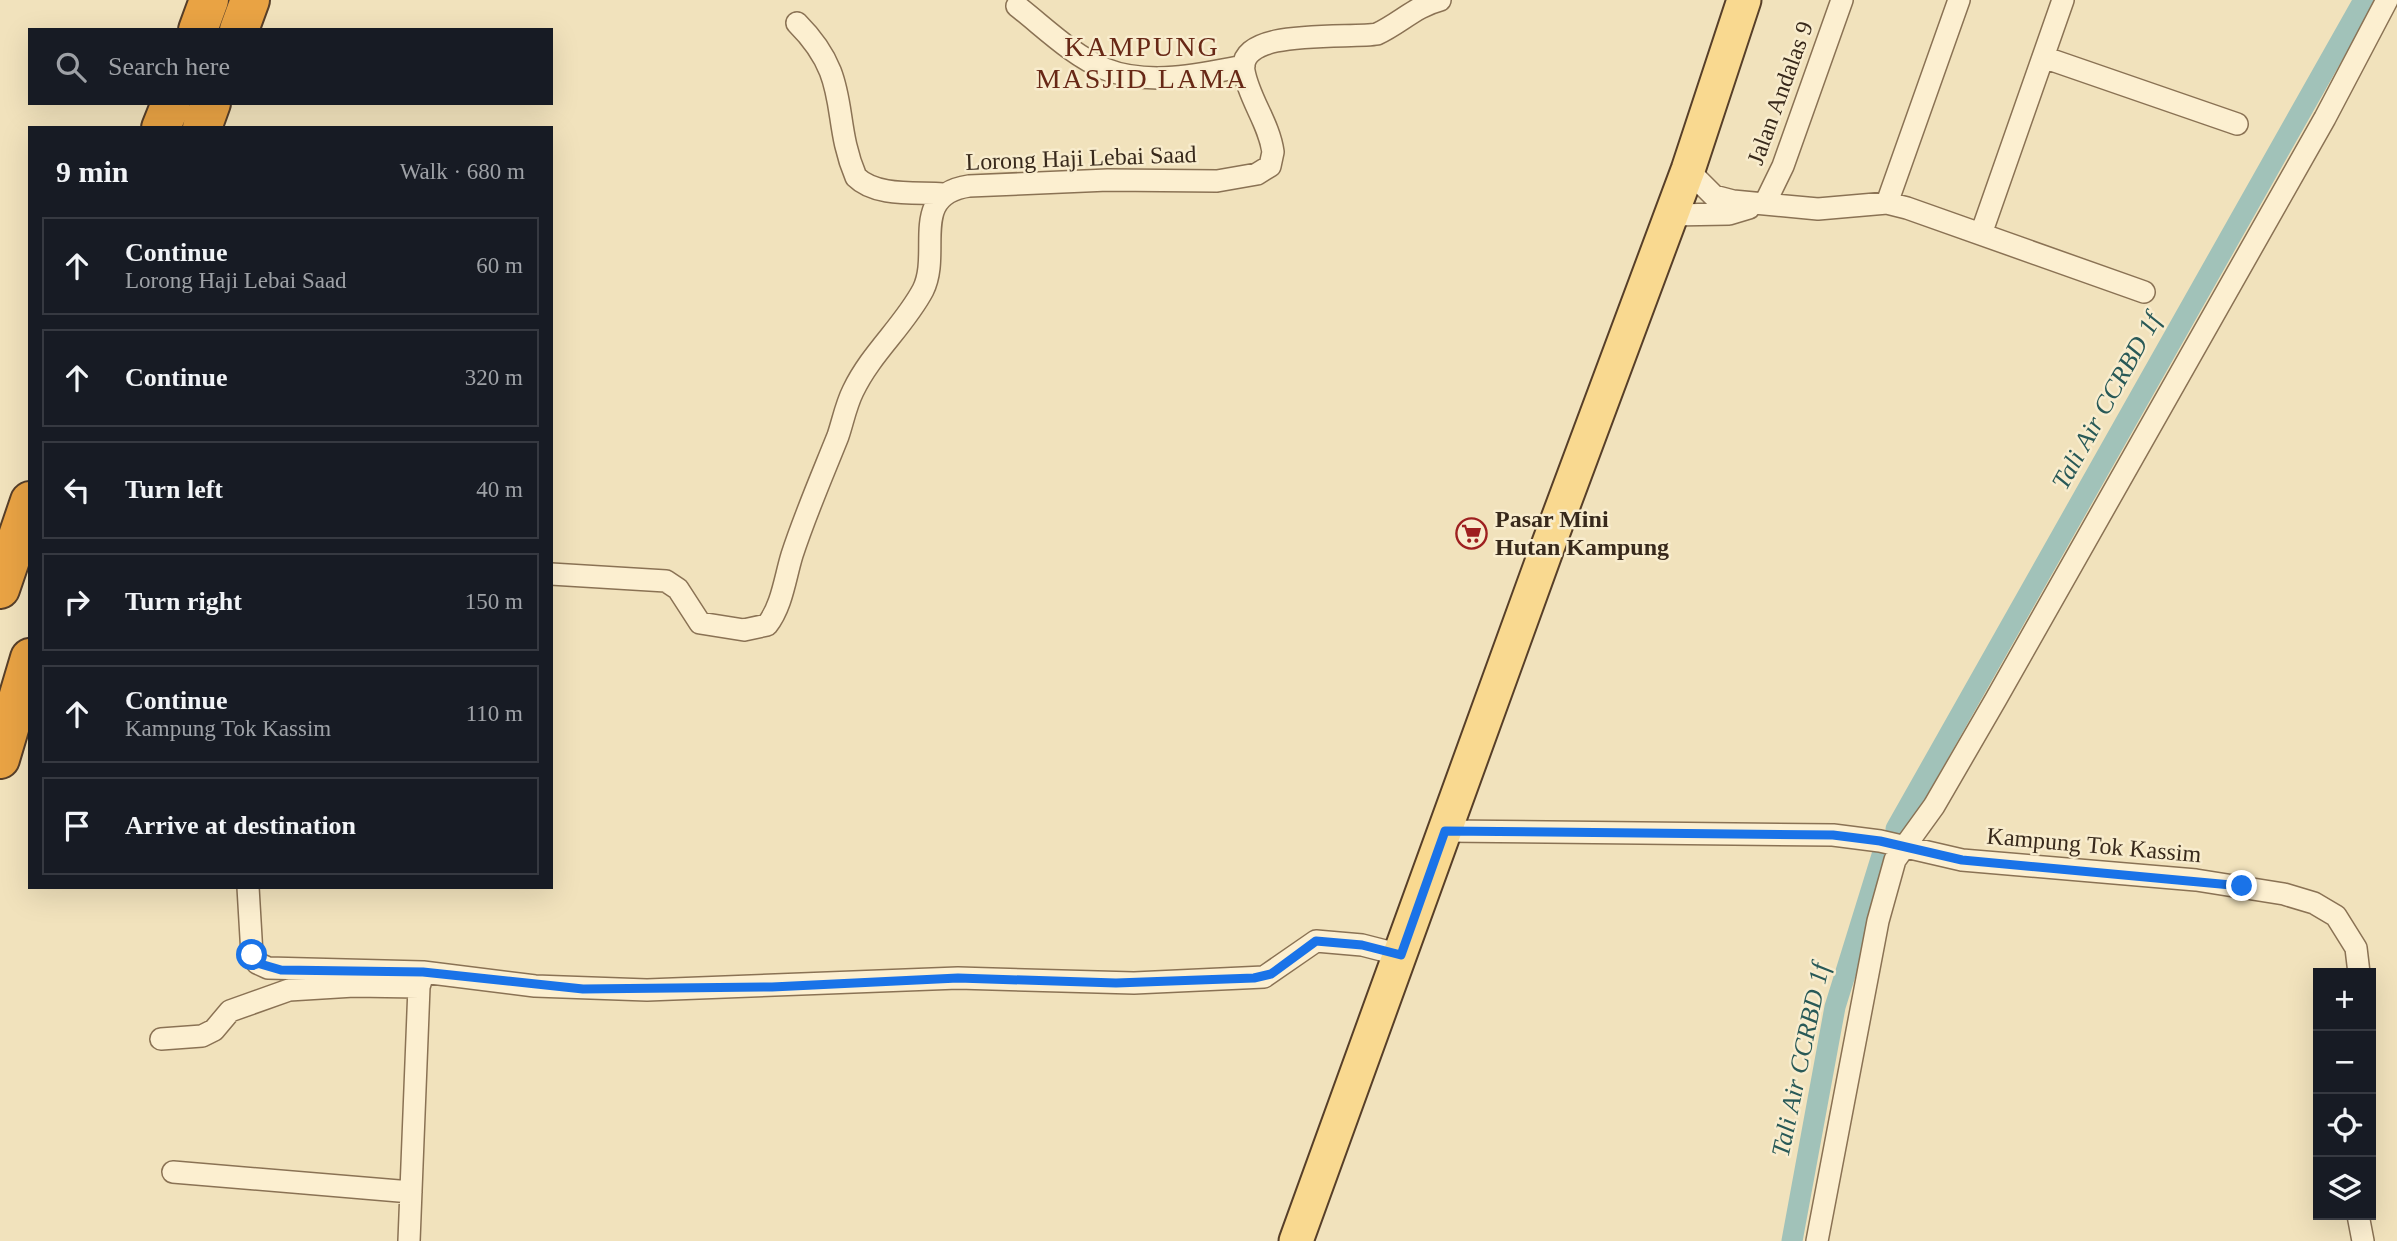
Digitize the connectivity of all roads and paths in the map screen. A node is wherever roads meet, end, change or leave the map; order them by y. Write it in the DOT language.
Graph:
graph roads {
  1 [pos="209,0"];
  2 [pos="250,0"];
  3 [pos="1440,0"];
  4 [pos="1744,0"];
  5 [pos="1842,0"];
  6 [pos="1959,0"];
  7 [pos="2063,0"];
  8 [pos="2387,0"];
  9 [pos="1017,6"];
  10 [pos="797,23"];
  11 [pos="199,28"];
  12 [pos="240,28"];
  13 [pos="2043,57"];
  14 [pos="1244,66"];
  15 [pos="170,105"];
  16 [pos="210,105"];
  17 [pos="2237,124"];
  18 [pos="162,126"];
  19 [pos="203,126"];
  20 [pos="1688,170"];
  21 [pos="943,194"];
  22 [pos="1765,203"];
  23 [pos="1887,204"];
  24 [pos="1670,215"];
  25 [pos="1980,234"];
  26 [pos="2144,292"];
  27 [pos="28,507"];
  28 [pos="553,573"];
  29 [pos="0,589"];
  30 [pos="28,664"];
  31 [pos="0,759"];
  32 [pos="1445,831"];
  33 [pos="1906,848"];
  34 [pos="248,889"];
  35 [pos="1401,955"];
  36 [pos="2358,968"];
  37 [pos="421,979"];
  38 [pos="161,1039"];
  39 [pos="173,1172"];
  40 [pos="411,1192"];
  41 [pos="2359,1220"];
  42 [pos="409,1241"];
  43 [pos="1296,1241"];
  44 [pos="1817,1241"];
  45 [pos="2362,1241"];
  1 -- 11 [label="highway"];
  2 -- 12 [label="highway"];
  3 -- 14 [label="street"];
  4 -- 20 [label="main road"];
  5 -- 22 [label="street, Jalan Andalas 9"];
  6 -- 23 [label="street"];
  7 -- 13 [label="street"];
  8 -- 33 [label="street"];
  9 -- 14 [label="street"];
  10 -- 21 [label="street"];
  13 -- 17 [label="street"];
  13 -- 25 [label="street"];
  14 -- 21 [label="street, Lorong Haji Lebai Saad"];
  15 -- 18 [label="highway"];
  16 -- 19 [label="highway"];
  20 -- 22 [label="street"];
  20 -- 24 [label="main road"];
  21 -- 28 [label="street, Lorong Haji Lebai Saad"];
  22 -- 23 [label="street"];
  22 -- 24 [label="street"];
  23 -- 25 [label="street"];
  24 -- 32 [label="main road"];
  25 -- 26 [label="street"];
  27 -- 29 [label="highway"];
  30 -- 31 [label="highway"];
  32 -- 33 [label="street, Kampung Tok Kassim"];
  32 -- 35 [label="main road"];
  33 -- 36 [label="street, Kampung Tok Kassim"];
  33 -- 44 [label="street"];
  34 -- 37 [label="street"];
  35 -- 37 [label="street"];
  35 -- 43 [label="main road"];
  37 -- 38 [label="street"];
  37 -- 40 [label="street"];
  39 -- 40 [label="street"];
  40 -- 42 [label="street"];
  41 -- 45 [label="street"];
}
